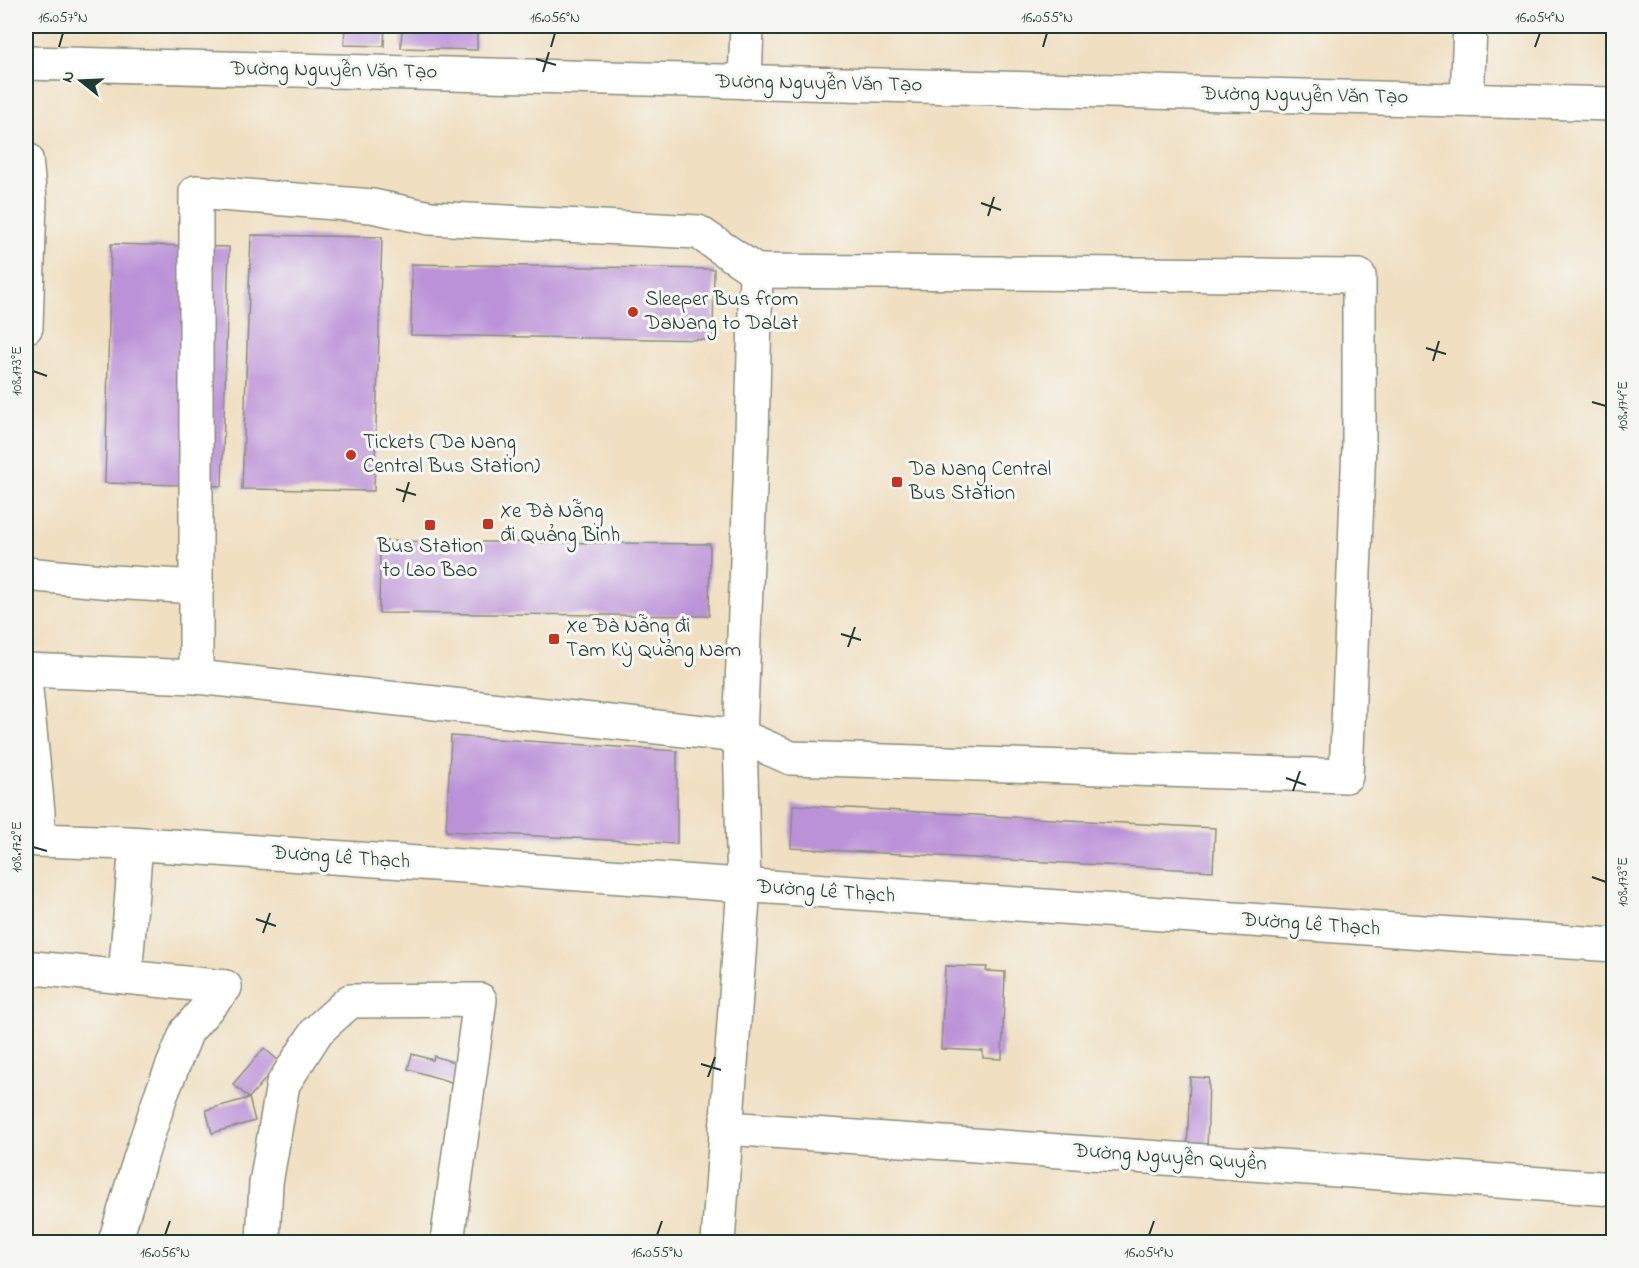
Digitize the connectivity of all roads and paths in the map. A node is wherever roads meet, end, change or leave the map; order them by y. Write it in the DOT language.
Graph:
graph roads {
  1 [pos="747,26"];
  2 [pos="1470,26"];
  3 [pos="26,63"];
  4 [pos="745,82"];
  5 [pos="1467,100"];
  6 [pos="1614,104"];
  7 [pos="26,159"];
  8 [pos="756,271"];
  9 [pos="26,327"];
  10 [pos="26,574"];
  11 [pos="197,587"];
  12 [pos="196,677"];
  13 [pos="26,690"];
  14 [pos="740,736"];
  15 [pos="136,844"];
  16 [pos="744,886"];
  17 [pos="1614,945"];
  18 [pos="34,968"];
  19 [pos="124,977"];
  20 [pos="726,1128"];
  21 [pos="1614,1189"];
  22 [pos="115,1242"];
  23 [pos="263,1242"];
  24 [pos="447,1242"];
  25 [pos="718,1242"];
  1 -- 4 [label="street"];
  2 -- 5 [label="street"];
  3 -- 4 [label="street, Đường Nguyễn Văn Tạo"];
  4 -- 5 [label="street, Đường Nguyễn Văn Tạo"];
  5 -- 6 [label="street, Đường Nguyễn Văn Tạo"];
  7 -- 9 [label="street"];
  8 -- 11 [label="street"];
  8 -- 14 [label="street"];
  8 -- 14 [label="street"];
  10 -- 11 [label="street"];
  11 -- 12 [label="street"];
  12 -- 13 [label="street"];
  12 -- 14 [label="street"];
  13 -- 15 [label="street, Đường Lê Thạch"];
  14 -- 16 [label="street"];
  15 -- 16 [label="street, Đường Lê Thạch"];
  15 -- 19 [label="street"];
  16 -- 17 [label="street, Đường Lê Thạch"];
  16 -- 20 [label="street"];
  18 -- 19 [label="street"];
  19 -- 22 [label="street"];
  20 -- 21 [label="street, Đường Nguyễn Quyền"];
  20 -- 25 [label="street"];
  23 -- 24 [label="street"];
}
